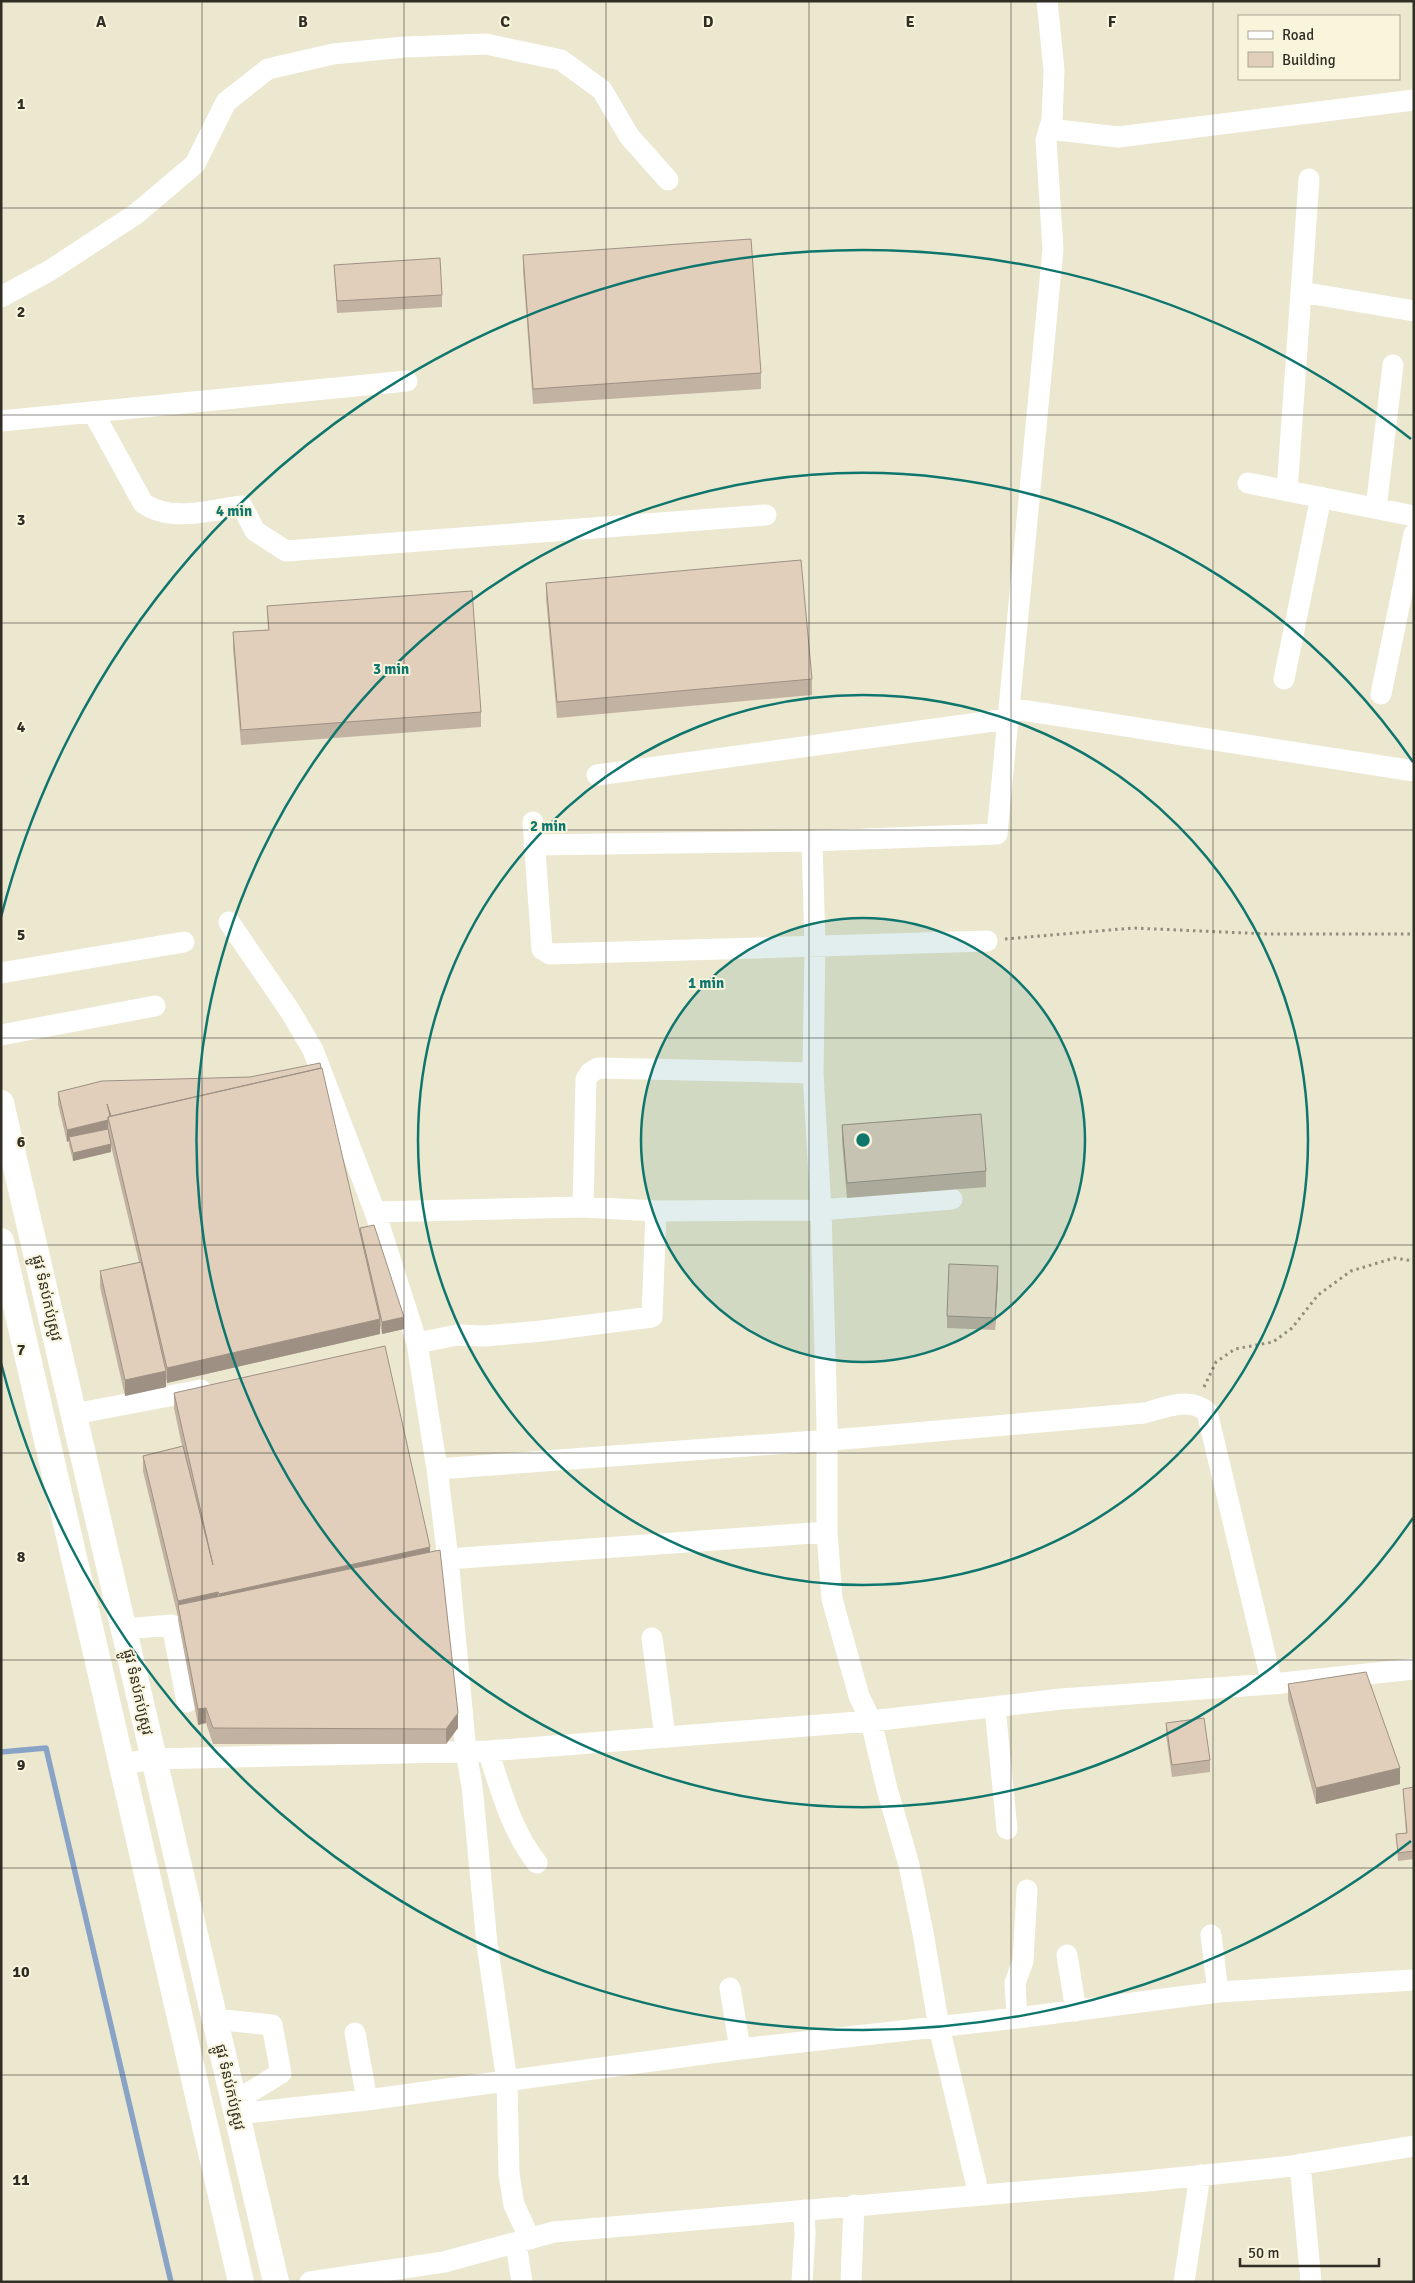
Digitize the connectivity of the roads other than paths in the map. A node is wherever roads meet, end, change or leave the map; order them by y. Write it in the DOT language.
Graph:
graph roads {
  1 [pos="1047,1"];
  2 [pos="1414,100"];
  3 [pos="1049,129"];
  4 [pos="1309,179"];
  5 [pos="668,180"];
  6 [pos="1301,292"];
  7 [pos="1,297"];
  8 [pos="1414,311"];
  9 [pos="1392,365"];
  10 [pos="408,380"];
  11 [pos="93,412"];
  12 [pos="1,421"];
  13 [pos="1248,483"];
  14 [pos="1287,491"];
  15 [pos="1321,498"];
  16 [pos="1376,508"];
  17 [pos="766,515"];
  18 [pos="1414,516"];
  19 [pos="1414,534"];
  20 [pos="1284,679"];
  21 [pos="1381,694"];
  22 [pos="1009,713"];
  23 [pos="1414,771"];
  24 [pos="597,775"];
  25 [pos="533,822"];
  26 [pos="812,841"];
  27 [pos="534,845"];
  28 [pos="229,922"];
  29 [pos="987,941"];
  30 [pos="184,942"];
  31 [pos="814,946"];
  32 [pos="1,973"];
  33 [pos="156,1006"];
  34 [pos="1,1035"];
  35 [pos="813,1073"];
  36 [pos="1,1103"];
  37 [pos="952,1199"];
  38 [pos="583,1206"];
  39 [pos="821,1210"];
  40 [pos="656,1211"];
  41 [pos="375,1212"];
  42 [pos="1,1241"];
  43 [pos="417,1343"];
  44 [pos="223,1386"];
  45 [pos="74,1414"];
  46 [pos="826,1440"];
  47 [pos="437,1469"];
  48 [pos="827,1532"];
  49 [pos="448,1559"];
  50 [pos="124,1629"];
  51 [pos="652,1638"];
  52 [pos="1414,1669"];
  53 [pos="1272,1684"];
  54 [pos="187,1702"];
  55 [pos="995,1707"];
  56 [pos="871,1721"];
  57 [pos="665,1736"];
  58 [pos="488,1751"];
  59 [pos="466,1752"];
  60 [pos="154,1760"];
  61 [pos="121,1764"];
  62 [pos="1007,1829"];
  63 [pos="537,1862"];
  64 [pos="1026,1890"];
  65 [pos="1211,1935"];
  66 [pos="1067,1955"];
  67 [pos="1414,1980"];
  68 [pos="730,1988"];
  69 [pos="1218,1992"];
  70 [pos="1076,2010"];
  71 [pos="1017,2018"];
  72 [pos="214,2019"];
  73 [pos="939,2027"];
  74 [pos="355,2033"];
  75 [pos="740,2049"];
  76 [pos="507,2080"];
  77 [pos="367,2100"];
  78 [pos="235,2108"];
  79 [pos="1414,2146"];
  80 [pos="1300,2164"];
  81 [pos="1200,2176"];
  82 [pos="979,2195"];
  83 [pos="854,2205"];
  84 [pos="804,2210"];
  85 [pos="523,2242"];
  86 [pos="241,2282"];
  87 [pos="276,2282"];
  88 [pos="310,2282"];
  89 [pos="522,2282"];
  90 [pos="802,2282"];
  91 [pos="851,2282"];
  92 [pos="1184,2282"];
  93 [pos="1311,2282"];
  1 -- 3 [label="street"];
  2 -- 3 [label="street"];
  3 -- 22 [label="street"];
  4 -- 6 [label="street"];
  5 -- 7 [label="street"];
  6 -- 8 [label="street"];
  6 -- 14 [label="street"];
  9 -- 16 [label="street"];
  10 -- 11 [label="street"];
  11 -- 12 [label="street"];
  11 -- 17 [label="street"];
  13 -- 14 [label="street"];
  14 -- 15 [label="street"];
  15 -- 16 [label="street"];
  15 -- 20 [label="street"];
  16 -- 18 [label="street"];
  19 -- 21 [label="street"];
  22 -- 23 [label="street"];
  22 -- 24 [label="street"];
  22 -- 26 [label="street"];
  25 -- 27 [label="street"];
  26 -- 27 [label="street"];
  26 -- 31 [label="street"];
  27 -- 31 [label="street"];
  28 -- 41 [label="street"];
  29 -- 31 [label="street"];
  30 -- 32 [label="street"];
  31 -- 35 [label="street"];
  33 -- 34 [label="street"];
  35 -- 38 [label="street"];
  35 -- 39 [label="street"];
  36 -- 45 [label="main road, ផ្លូវ ទំនប់កប់ស្រូវ"];
  37 -- 39 [label="street"];
  38 -- 40 [label="street"];
  38 -- 41 [label="street"];
  39 -- 40 [label="street"];
  39 -- 46 [label="street"];
  40 -- 43 [label="street"];
  41 -- 43 [label="street"];
  42 -- 61 [label="main road"];
  43 -- 47 [label="street"];
  44 -- 45 [label="street"];
  45 -- 50 [label="main road, ផ្លូវ ទំនប់កប់ស្រូវ"];
  46 -- 47 [label="street"];
  46 -- 48 [label="street"];
  46 -- 53 [label="street"];
  47 -- 49 [label="street"];
  48 -- 49 [label="street"];
  48 -- 56 [label="street"];
  49 -- 59 [label="street"];
  50 -- 54 [label="street"];
  50 -- 60 [label="main road, ផ្លូវ ទំនប់កប់ស្រូវ"];
  51 -- 57 [label="street"];
  52 -- 53 [label="street"];
  53 -- 55 [label="street"];
  55 -- 56 [label="street"];
  55 -- 62 [label="street"];
  56 -- 57 [label="street"];
  56 -- 73 [label="street"];
  57 -- 58 [label="street"];
  58 -- 59 [label="street"];
  58 -- 63 [label="street"];
  59 -- 60 [label="street"];
  59 -- 76 [label="street"];
  60 -- 61 [label="street"];
  60 -- 72 [label="main road, ផ្លូវ ទំនប់កប់ស្រូវ"];
  61 -- 86 [label="main road"];
  64 -- 71 [label="street"];
  65 -- 69 [label="street"];
  66 -- 70 [label="street"];
  67 -- 69 [label="street"];
  68 -- 75 [label="street"];
  69 -- 70 [label="street"];
  70 -- 71 [label="street"];
  71 -- 73 [label="street"];
  72 -- 78 [label="main road, ផ្លូវ ទំនប់កប់ស្រូវ"];
  72 -- 78 [label="street"];
  73 -- 75 [label="street"];
  73 -- 82 [label="street"];
  74 -- 77 [label="street"];
  75 -- 76 [label="street"];
  76 -- 77 [label="street"];
  76 -- 85 [label="street"];
  77 -- 78 [label="street"];
  78 -- 87 [label="main road, ផ្លូវ ទំនប់កប់ស្រូវ"];
  79 -- 80 [label="street"];
  80 -- 81 [label="street"];
  80 -- 93 [label="street"];
  81 -- 82 [label="street"];
  81 -- 92 [label="street"];
  82 -- 83 [label="street"];
  83 -- 84 [label="street"];
  83 -- 91 [label="street"];
  84 -- 85 [label="street"];
  84 -- 90 [label="street"];
  85 -- 88 [label="street"];
  85 -- 89 [label="street"];
}
